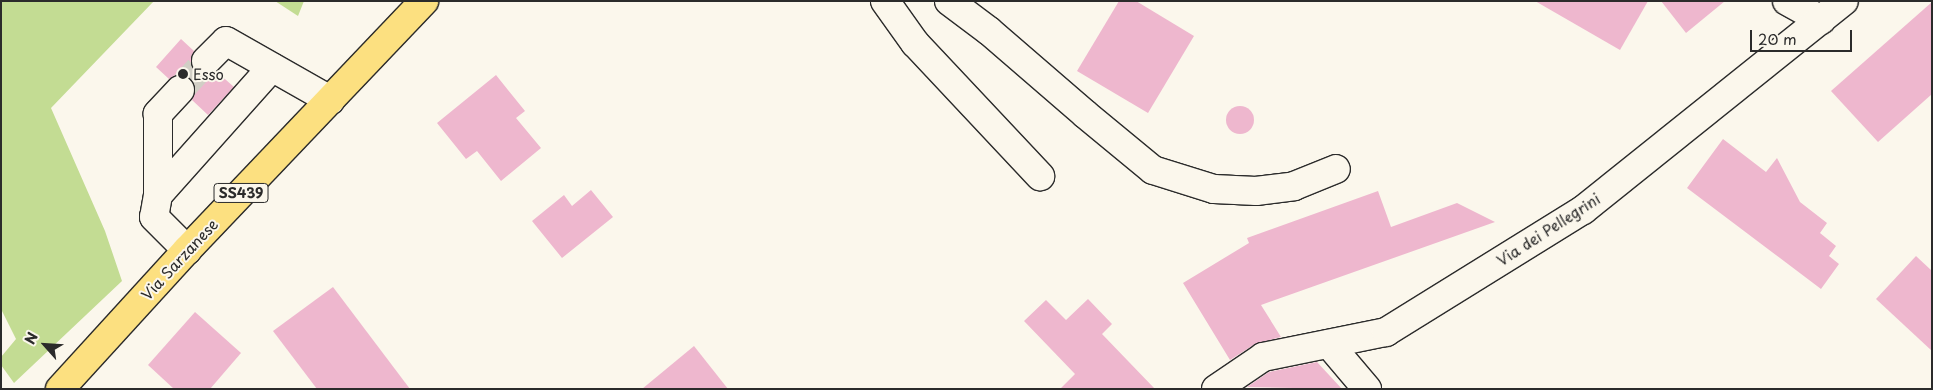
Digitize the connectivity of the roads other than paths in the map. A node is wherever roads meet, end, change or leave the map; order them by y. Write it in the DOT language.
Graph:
graph roads {
  1 [pos="424,1"];
  2 [pos="886,1"];
  3 [pos="949,1"];
  4 [pos="1788,1"];
  5 [pos="1844,1"];
  6 [pos="1821,20"];
  7 [pos="206,61"];
  8 [pos="272,67"];
  9 [pos="180,90"];
  10 [pos="330,100"];
  11 [pos="1336,169"];
  12 [pos="1040,176"];
  13 [pos="158,195"];
  14 [pos="187,250"];
  15 [pos="1329,344"];
  16 [pos="60,389"];
  17 [pos="1216,389"];
  18 [pos="1367,389"];
  1 -- 10 [label="main road, Via Sarzanese / SS439"];
  2 -- 12 [label="street"];
  3 -- 11 [label="street"];
  4 -- 6 [label="street"];
  5 -- 6 [label="street, Via dei Pellegrini"];
  6 -- 15 [label="street, Via dei Pellegrini"];
  7 -- 8 [label="street"];
  8 -- 10 [label="street"];
  8 -- 13 [label="street"];
  9 -- 13 [label="street"];
  10 -- 14 [label="main road, Via Sarzanese / SS439"];
  13 -- 14 [label="street"];
  14 -- 16 [label="main road, Via Sarzanese / SS439"];
  15 -- 17 [label="street, Via dei Pellegrini"];
  15 -- 18 [label="street"];
}
